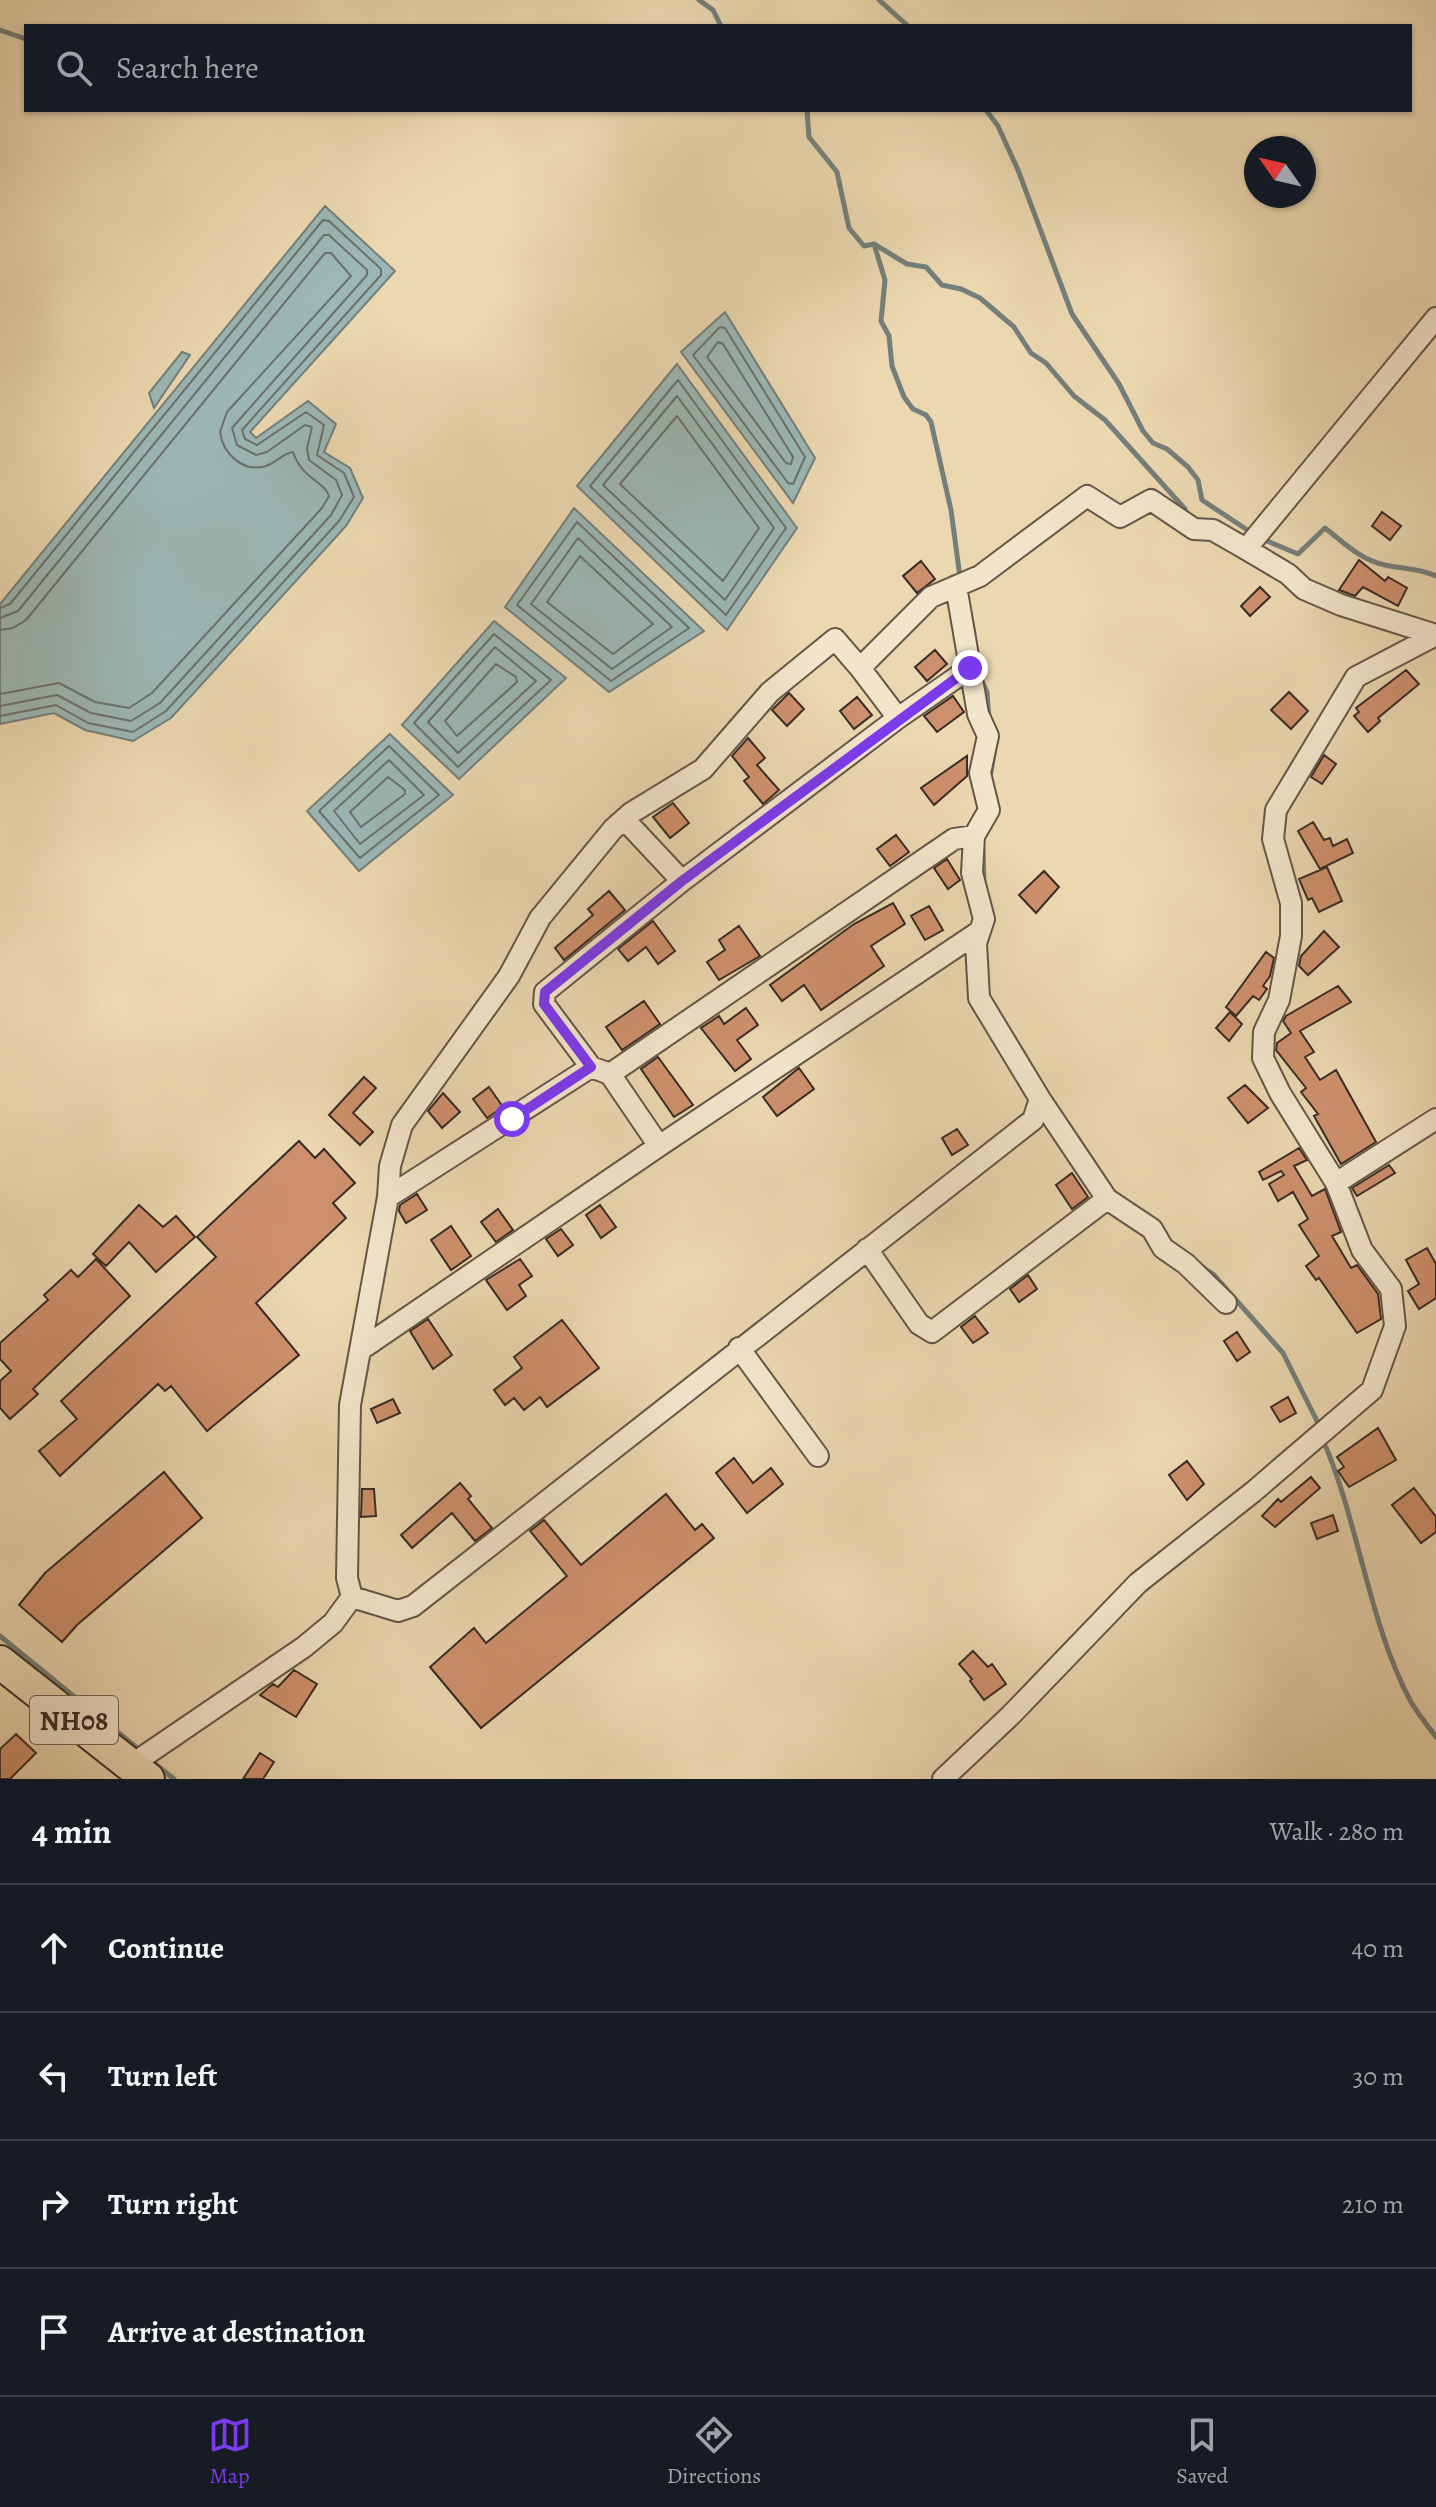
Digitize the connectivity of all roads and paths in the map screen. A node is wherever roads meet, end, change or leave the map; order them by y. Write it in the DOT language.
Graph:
graph roads {
  1 [pos="1436,318"];
  2 [pos="1253,540"];
  3 [pos="956,586"];
  4 [pos="860,668"];
  5 [pos="970,668"];
  6 [pos="898,718"];
  7 [pos="624,819"];
  8 [pos="974,836"];
  9 [pos="682,881"];
  10 [pos="980,931"];
  11 [pos="600,1070"];
  12 [pos="1040,1099"];
  13 [pos="1436,1119"];
  14 [pos="659,1146"];
  15 [pos="1336,1183"];
  16 [pos="388,1197"];
  17 [pos="1107,1199"];
  18 [pos="867,1249"];
  19 [pos="1226,1303"];
  20 [pos="739,1348"];
  21 [pos="360,1350"];
  22 [pos="818,1456"];
  23 [pos="352,1597"];
  24 [pos="0,1662"];
  25 [pos="139,1772"];
  26 [pos="943,1779"];
  1 -- 2 [label="street"];
  2 -- 3 [label="street"];
  2 -- 15 [label="street"];
  3 -- 4 [label="street"];
  3 -- 5 [label="street"];
  4 -- 6 [label="street"];
  4 -- 7 [label="street"];
  5 -- 6 [label="street"];
  5 -- 8 [label="street"];
  6 -- 9 [label="street"];
  7 -- 9 [label="street"];
  7 -- 16 [label="street"];
  8 -- 10 [label="street"];
  8 -- 11 [label="street"];
  9 -- 11 [label="street"];
  10 -- 12 [label="street"];
  10 -- 14 [label="street"];
  11 -- 14 [label="street"];
  11 -- 16 [label="street"];
  12 -- 17 [label="street"];
  12 -- 18 [label="street"];
  13 -- 15 [label="street"];
  14 -- 21 [label="street"];
  15 -- 26 [label="street"];
  16 -- 21 [label="street"];
  17 -- 18 [label="street"];
  17 -- 19 [label="street"];
  18 -- 20 [label="street"];
  20 -- 22 [label="street"];
  20 -- 23 [label="street"];
  21 -- 23 [label="street"];
  23 -- 25 [label="street"];
  24 -- 25 [label="main road, NH08"];
}
